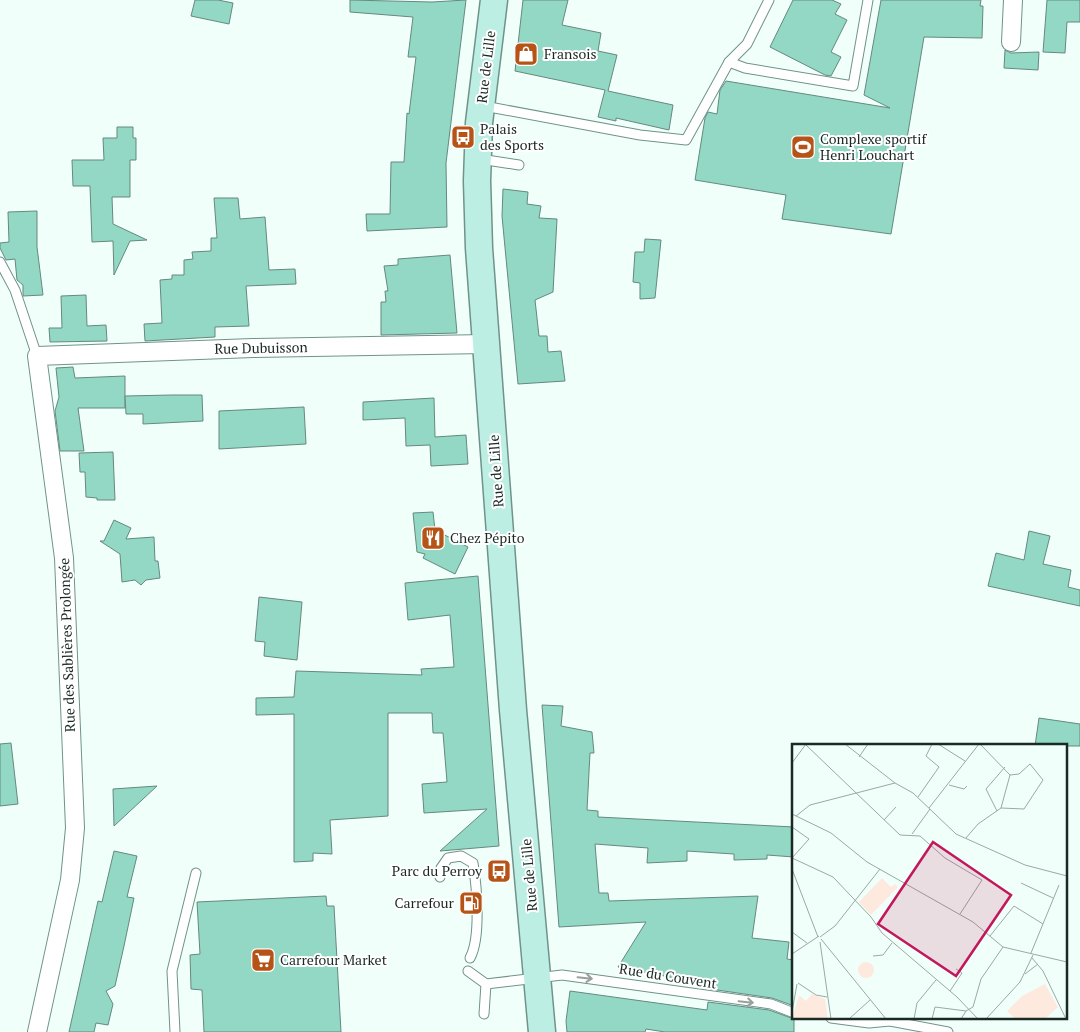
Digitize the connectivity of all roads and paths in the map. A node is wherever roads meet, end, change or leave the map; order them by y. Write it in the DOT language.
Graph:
graph roads {
  1 [pos="494,0"];
  2 [pos="769,0"];
  3 [pos="868,0"];
  4 [pos="1013,0"];
  5 [pos="1011,42"];
  6 [pos="729,62"];
  7 [pos="481,105"];
  8 [pos="477,159"];
  9 [pos="519,165"];
  10 [pos="0,262"];
  11 [pos="486,344"];
  12 [pos="37,356"];
  13 [pos="196,873"];
  14 [pos="440,877"];
  15 [pos="470,958"];
  16 [pos="468,971"];
  17 [pos="537,978"];
  18 [pos="486,984"];
  19 [pos="792,1012"];
  20 [pos="484,1014"];
  21 [pos="846,1020"];
  22 [pos="890,1020"];
  23 [pos="890,1020"];
  24 [pos="37,1032"];
  25 [pos="176,1032"];
  26 [pos="542,1032"];
  27 [pos="948,1032"];
  1 -- 7 [label="main road, Rue de Lille"];
  2 -- 6 [label="lane"];
  3 -- 6 [label="lane"];
  4 -- 5 [label="street"];
  6 -- 7 [label="lane"];
  7 -- 8 [label="main road, Rue de Lille"];
  8 -- 9 [label="lane"];
  8 -- 11 [label="main road, Rue de Lille"];
  10 -- 12 [label="lane, Rue des Sablières Prolongée"];
  11 -- 12 [label="street, Rue Dubuisson"];
  11 -- 17 [label="main road, Rue de Lille"];
  12 -- 24 [label="street, Rue des Sablières Prolongée"];
  13 -- 25 [label="lane"];
  14 -- 15 [label="lane"];
  16 -- 18 [label="lane"];
  17 -- 18 [label="lane, Rue du Couvent"];
  17 -- 19 [label="lane, Rue du Couvent, one-way"];
  17 -- 26 [label="main road, Rue de Lille"];
  18 -- 20 [label="lane"];
  21 -- 22 [label="lane"];
  23 -- 27 [label="lane"];
}
